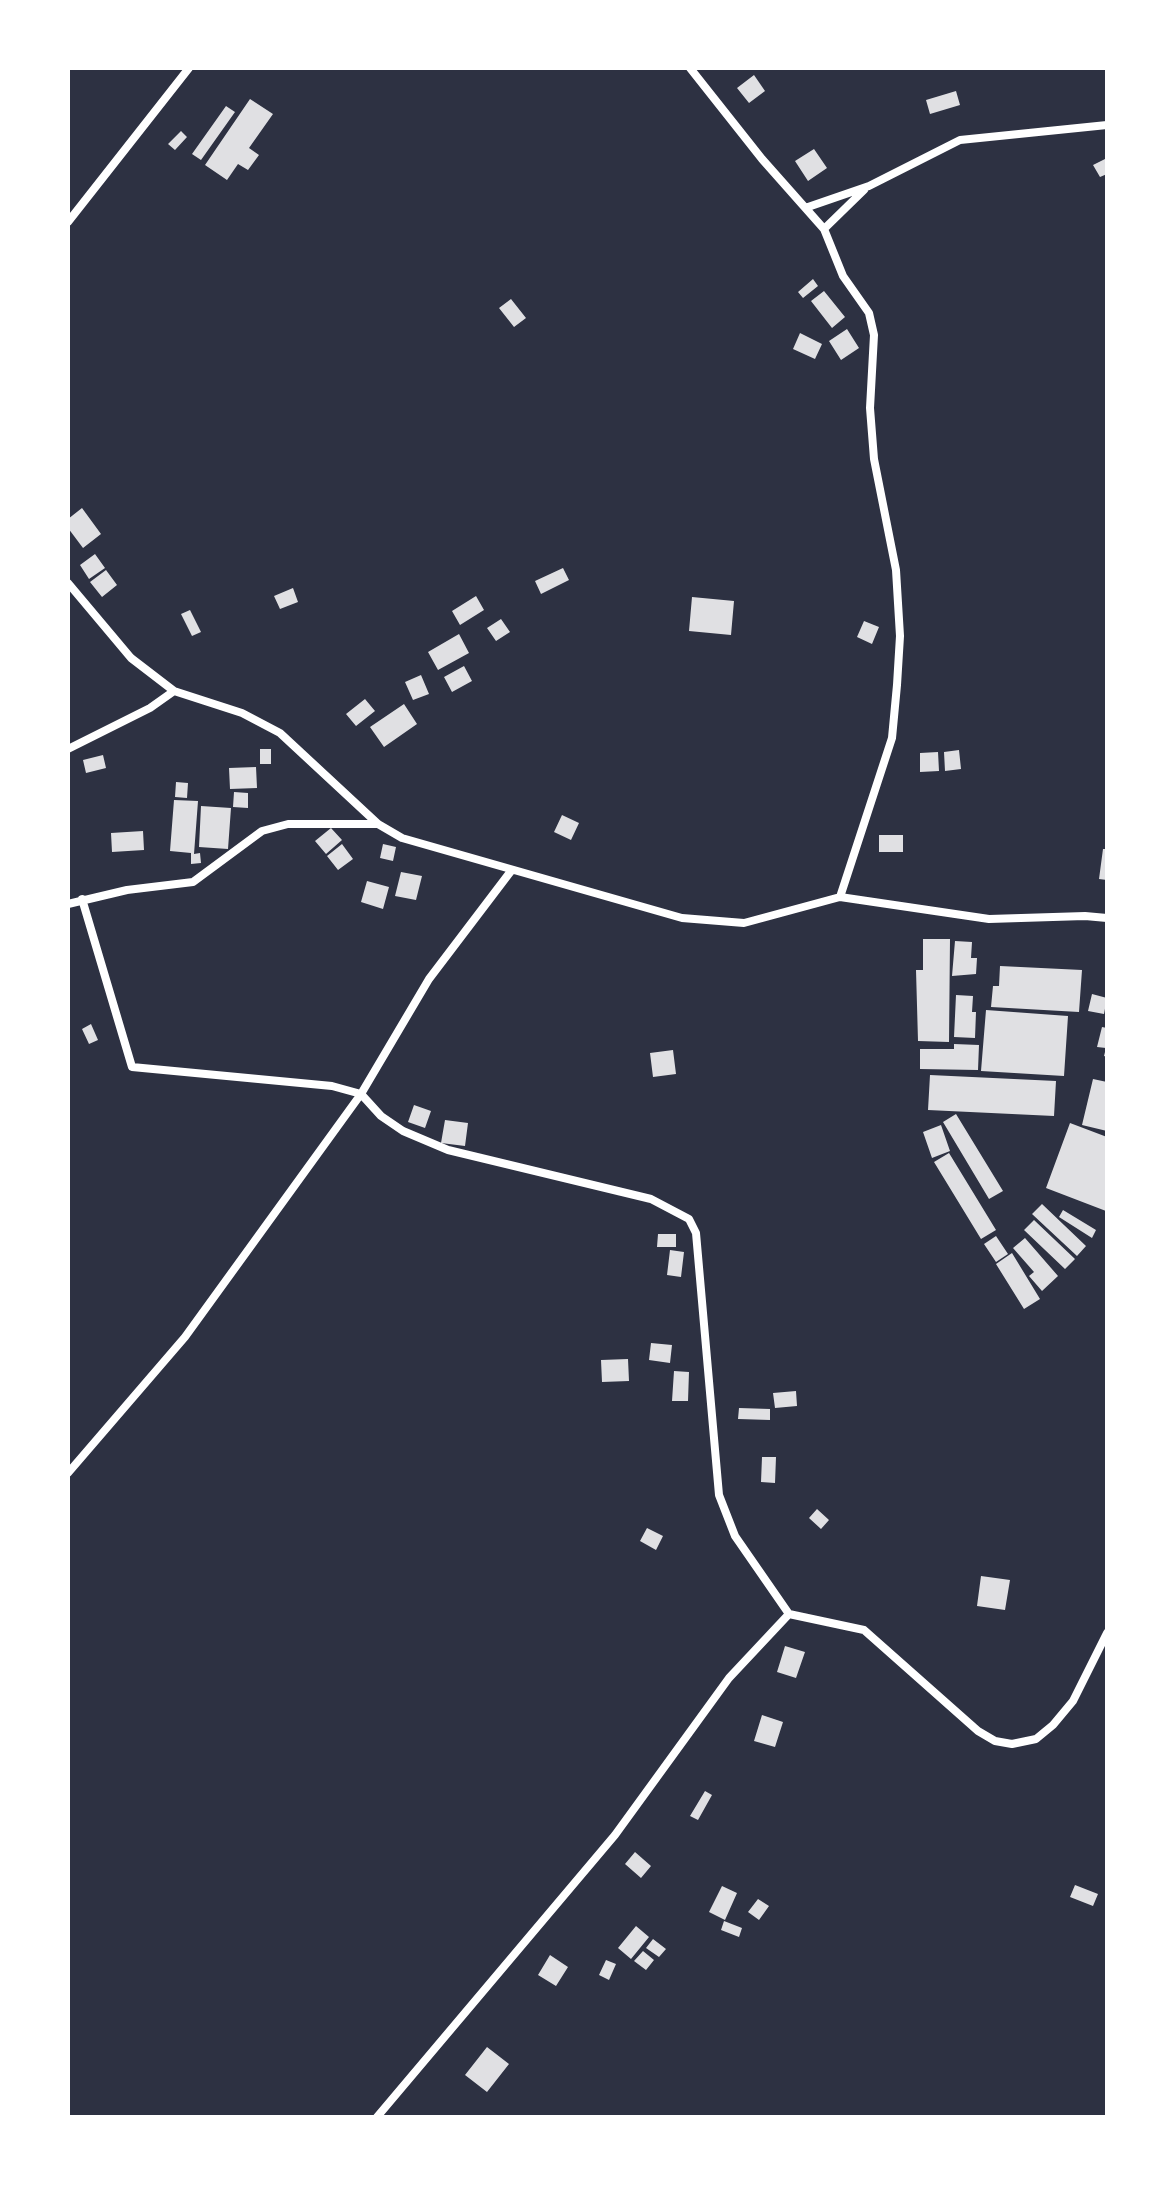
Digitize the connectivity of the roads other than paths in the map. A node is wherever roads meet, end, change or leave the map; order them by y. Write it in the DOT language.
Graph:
graph roads {
  1 [pos="189,68"];
  2 [pos="690,68"];
  3 [pos="1107,125"];
  4 [pos="869,186"];
  5 [pos="808,207"];
  6 [pos="68,222"];
  7 [pos="824,229"];
  8 [pos="68,583"];
  9 [pos="174,691"];
  10 [pos="68,749"];
  11 [pos="378,824"];
  12 [pos="511,871"];
  13 [pos="840,897"];
  14 [pos="82,899"];
  15 [pos="68,904"];
  16 [pos="1107,918"];
  17 [pos="361,1094"];
  18 [pos="68,1473"];
  19 [pos="789,1614"];
  20 [pos="1107,1633"];
  21 [pos="377,2117"];
  1 -- 6 [label="street"];
  2 -- 5 [label="street"];
  3 -- 4 [label="street"];
  4 -- 5 [label="street"];
  4 -- 7 [label="street"];
  5 -- 7 [label="street"];
  7 -- 13 [label="street"];
  8 -- 9 [label="street"];
  9 -- 10 [label="street"];
  9 -- 11 [label="street"];
  11 -- 12 [label="street"];
  11 -- 14 [label="street"];
  12 -- 13 [label="street"];
  12 -- 17 [label="street"];
  13 -- 16 [label="street"];
  14 -- 15 [label="street"];
  14 -- 17 [label="street"];
  17 -- 18 [label="street"];
  17 -- 19 [label="street"];
  19 -- 20 [label="street"];
  19 -- 21 [label="street"];
}
